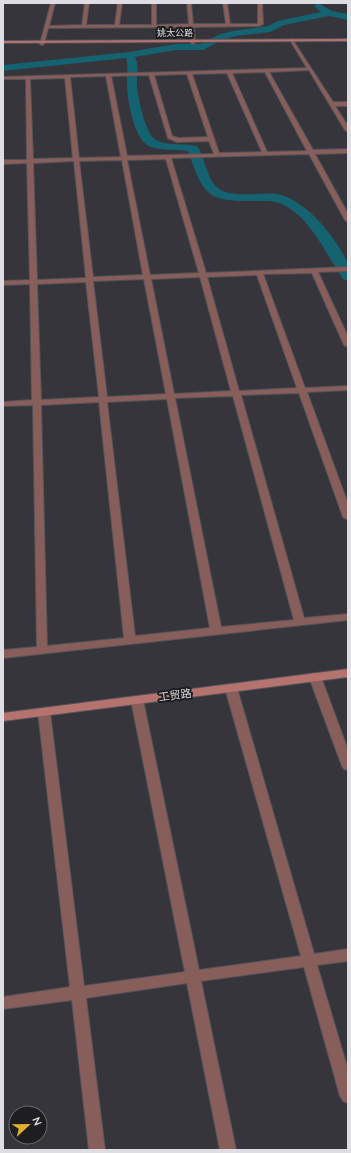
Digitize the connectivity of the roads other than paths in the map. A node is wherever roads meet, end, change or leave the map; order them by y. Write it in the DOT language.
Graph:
graph roads {
  1 [pos="53,3"];
  2 [pos="87,3"];
  3 [pos="120,3"];
  4 [pos="154,3"];
  5 [pos="189,3"];
  6 [pos="225,3"];
  7 [pos="260,3"];
  8 [pos="84,26"];
  9 [pos="117,26"];
  10 [pos="154,26"];
  11 [pos="190,26"];
  12 [pos="228,26"];
  13 [pos="47,27"];
  14 [pos="348,40"];
  15 [pos="192,42"];
  16 [pos="292,42"];
  17 [pos="3,43"];
  18 [pos="42,43"];
  19 [pos="348,43"];
  20 [pos="310,69"];
  21 [pos="266,70"];
  22 [pos="229,71"];
  23 [pos="189,73"];
  24 [pos="151,74"];
  25 [pos="108,75"];
  26 [pos="67,76"];
  27 [pos="28,77"];
  28 [pos="3,78"];
  29 [pos="332,104"];
  30 [pos="348,104"];
  31 [pos="348,130"];
  32 [pos="212,139"];
  33 [pos="348,151"];
  34 [pos="311,152"];
  35 [pos="265,153"];
  36 [pos="217,155"];
  37 [pos="168,157"];
  38 [pos="124,158"];
  39 [pos="77,160"];
  40 [pos="30,161"];
  41 [pos="3,162"];
  42 [pos="348,220"];
  43 [pos="348,269"];
  44 [pos="314,270"];
  45 [pos="259,272"];
  46 [pos="203,275"];
  47 [pos="147,277"];
  48 [pos="90,279"];
  49 [pos="33,282"];
  50 [pos="3,283"];
  51 [pos="348,346"];
  52 [pos="348,388"];
  53 [pos="302,390"];
  54 [pos="236,393"];
  55 [pos="170,396"];
  56 [pos="104,400"];
  57 [pos="37,403"];
  58 [pos="3,404"];
  59 [pos="348,517"];
  60 [pos="348,617"];
  61 [pos="300,623"];
  62 [pos="216,631"];
  63 [pos="130,641"];
  64 [pos="42,650"];
  65 [pos="3,654"];
  66 [pos="348,673"];
  67 [pos="315,677"];
  68 [pos="231,688"];
  69 [pos="137,700"];
  70 [pos="44,712"];
  71 [pos="3,717"];
  72 [pos="348,766"];
  73 [pos="348,955"];
  74 [pos="309,960"];
  75 [pos="193,976"];
  76 [pos="78,992"];
  77 [pos="3,1003"];
  78 [pos="348,1096"];
  79 [pos="97,1150"];
  80 [pos="228,1150"];
  1 -- 13 [label="street"];
  2 -- 8 [label="street"];
  3 -- 9 [label="street"];
  4 -- 10 [label="street"];
  5 -- 11 [label="street"];
  6 -- 12 [label="street"];
  7 -- 12 [label="street"];
  8 -- 9 [label="street"];
  8 -- 13 [label="street"];
  9 -- 10 [label="street"];
  10 -- 11 [label="street"];
  11 -- 12 [label="street"];
  11 -- 15 [label="street"];
  13 -- 18 [label="street"];
  14 -- 16 [label="main road, 姚太公路"];
  15 -- 16 [label="main road, 姚太公路"];
  15 -- 16 [label="main road, 姚太公路"];
  15 -- 18 [label="main road, 姚太公路"];
  16 -- 19 [label="main road, 姚太公路"];
  16 -- 20 [label="street"];
  17 -- 18 [label="main road, 姚太公路"];
  20 -- 21 [label="street"];
  20 -- 29 [label="street"];
  21 -- 22 [label="street"];
  21 -- 34 [label="street"];
  22 -- 23 [label="street"];
  22 -- 35 [label="street"];
  23 -- 24 [label="street"];
  23 -- 32 [label="street"];
  24 -- 25 [label="street"];
  24 -- 32 [label="street"];
  25 -- 26 [label="street"];
  25 -- 38 [label="street"];
  26 -- 27 [label="street"];
  26 -- 39 [label="street"];
  27 -- 28 [label="street"];
  27 -- 40 [label="street"];
  29 -- 30 [label="street"];
  29 -- 31 [label="street"];
  32 -- 36 [label="street"];
  33 -- 34 [label="street"];
  34 -- 35 [label="street"];
  34 -- 42 [label="street"];
  35 -- 36 [label="street"];
  36 -- 37 [label="street"];
  37 -- 38 [label="street"];
  37 -- 46 [label="street"];
  38 -- 39 [label="street"];
  38 -- 47 [label="street"];
  39 -- 40 [label="street"];
  39 -- 48 [label="street"];
  40 -- 41 [label="street"];
  40 -- 49 [label="street"];
  43 -- 44 [label="street"];
  44 -- 45 [label="street"];
  44 -- 51 [label="street"];
  45 -- 46 [label="street"];
  45 -- 53 [label="street"];
  46 -- 47 [label="street"];
  46 -- 54 [label="street"];
  47 -- 48 [label="street"];
  47 -- 55 [label="street"];
  48 -- 49 [label="street"];
  48 -- 56 [label="street"];
  49 -- 50 [label="street"];
  49 -- 57 [label="street"];
  52 -- 53 [label="street"];
  53 -- 54 [label="street"];
  53 -- 59 [label="street"];
  54 -- 55 [label="street"];
  54 -- 61 [label="street"];
  55 -- 56 [label="street"];
  55 -- 62 [label="street"];
  56 -- 57 [label="street"];
  56 -- 63 [label="street"];
  57 -- 58 [label="street"];
  57 -- 64 [label="street"];
  60 -- 61 [label="street"];
  61 -- 62 [label="street"];
  62 -- 63 [label="street"];
  63 -- 64 [label="street"];
  64 -- 65 [label="street"];
  66 -- 67 [label="main road, 工贸路"];
  67 -- 68 [label="main road, 工贸路"];
  67 -- 72 [label="street"];
  68 -- 69 [label="main road, 工贸路"];
  68 -- 74 [label="street"];
  69 -- 70 [label="main road, 工贸路"];
  69 -- 75 [label="street"];
  70 -- 71 [label="main road, 工贸路"];
  70 -- 76 [label="street"];
  73 -- 74 [label="street"];
  74 -- 75 [label="street"];
  74 -- 78 [label="street"];
  75 -- 76 [label="street"];
  75 -- 80 [label="street"];
  76 -- 77 [label="street"];
  76 -- 79 [label="street"];
}
